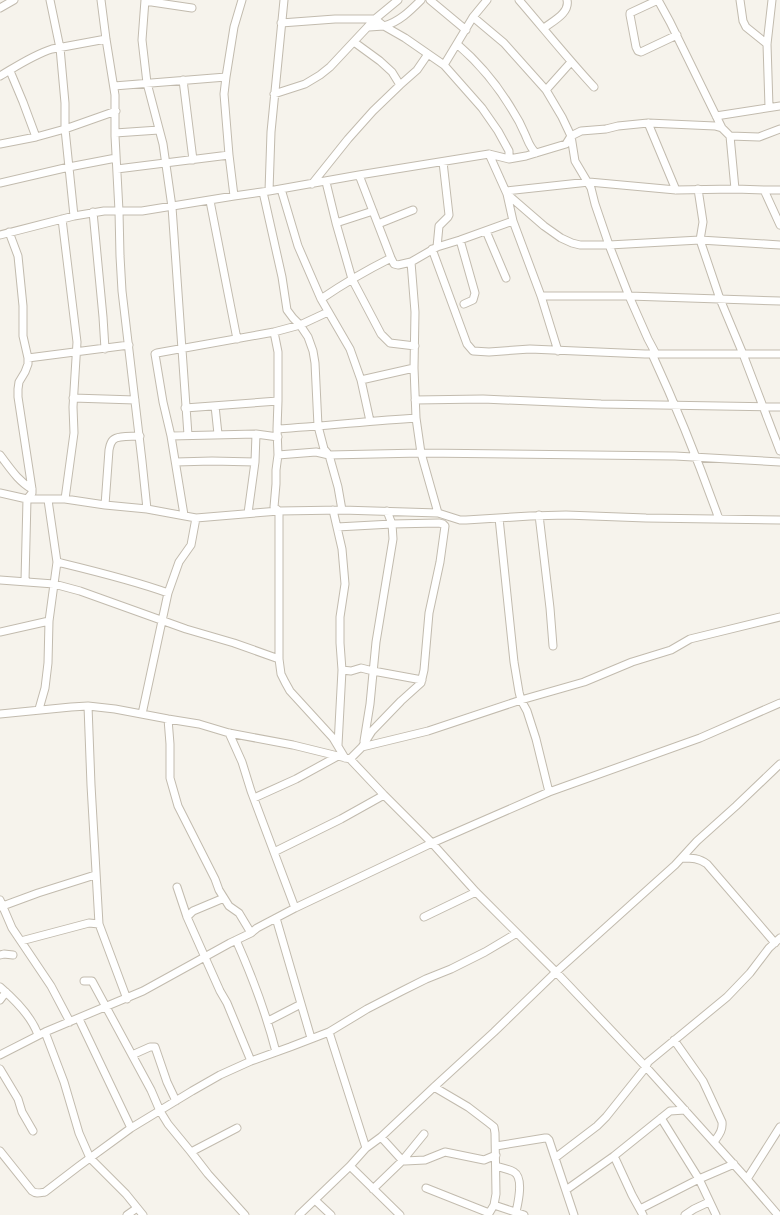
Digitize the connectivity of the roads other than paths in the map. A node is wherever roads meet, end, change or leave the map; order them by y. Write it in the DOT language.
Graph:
graph roads {
  1 [pos="14,0"];
  2 [pos="50,0"];
  3 [pos="101,0"];
  4 [pos="145,0"];
  5 [pos="242,0"];
  6 [pos="284,0"];
  7 [pos="398,0"];
  8 [pos="421,0"];
  9 [pos="487,0"];
  10 [pos="519,0"];
  11 [pos="567,0"];
  12 [pos="658,0"];
  13 [pos="740,0"];
  14 [pos="772,0"];
  15 [pos="432,1"];
  16 [pos="0,8"];
  17 [pos="192,8"];
  18 [pos="473,17"];
  19 [pos="375,19"];
  20 [pos="281,23"];
  21 [pos="384,26"];
  22 [pos="369,27"];
  23 [pos="544,28"];
  24 [pos="466,30"];
  25 [pos="677,35"];
  26 [pos="106,39"];
  27 [pos="354,42"];
  28 [pos="457,44"];
  29 [pos="767,44"];
  30 [pos="60,48"];
  31 [pos="428,54"];
  32 [pos="571,62"];
  33 [pos="444,65"];
  34 [pos="10,70"];
  35 [pos="1,75"];
  36 [pos="226,77"];
  37 [pos="183,80"];
  38 [pos="147,82"];
  39 [pos="400,85"];
  40 [pos="114,86"];
  41 [pos="594,87"];
  42 [pos="546,90"];
  43 [pos="274,94"];
  44 [pos="780,106"];
  45 [pos="769,107"];
  46 [pos="116,111"];
  47 [pos="716,116"];
  48 [pos="648,123"];
  49 [pos="722,128"];
  50 [pos="65,129"];
  51 [pos="780,129"];
  52 [pos="159,130"];
  53 [pos="115,133"];
  54 [pos="571,136"];
  55 [pos="730,136"];
  56 [pos="36,137"];
  57 [pos="0,144"];
  58 [pos="536,153"];
  59 [pos="489,154"];
  60 [pos="228,155"];
  61 [pos="116,158"];
  62 [pos="509,159"];
  63 [pos="193,160"];
  64 [pos="167,162"];
  65 [pos="443,162"];
  66 [pos="69,167"];
  67 [pos="117,169"];
  68 [pos="359,175"];
  69 [pos="326,182"];
  70 [pos="589,182"];
  71 [pos="0,183"];
  72 [pos="312,184"];
  73 [pos="281,189"];
  74 [pos="698,189"];
  75 [pos="735,189"];
  76 [pos="676,190"];
  77 [pos="764,190"];
  78 [pos="780,190"];
  79 [pos="266,192"];
  80 [pos="506,193"];
  81 [pos="234,196"];
  82 [pos="210,201"];
  83 [pos="172,207"];
  84 [pos="412,210"];
  85 [pos="119,211"];
  86 [pos="373,211"];
  87 [pos="93,212"];
  88 [pos="74,216"];
  89 [pos="62,219"];
  90 [pos="513,221"];
  91 [pos="336,223"];
  92 [pos="378,224"];
  93 [pos="780,224"];
  94 [pos="486,231"];
  95 [pos="9,232"];
  96 [pos="0,234"];
  97 [pos="460,240"];
  98 [pos="700,240"];
  99 [pos="609,245"];
  100 [pos="780,245"];
  101 [pos="434,248"];
  102 [pos="391,258"];
  103 [pos="411,262"];
  104 [pos="506,278"];
  105 [pos="352,279"];
  106 [pos="541,296"];
  107 [pos="629,296"];
  108 [pos="321,299"];
  109 [pos="720,299"];
  110 [pos="780,302"];
  111 [pos="464,304"];
  112 [pos="328,312"];
  113 [pos="300,325"];
  114 [pos="274,332"];
  115 [pos="237,339"];
  116 [pos="648,339"];
  117 [pos="129,345"];
  118 [pos="415,346"];
  119 [pos="182,348"];
  120 [pos="105,349"];
  121 [pos="558,351"];
  122 [pos="76,352"];
  123 [pos="651,354"];
  124 [pos="743,354"];
  125 [pos="780,354"];
  126 [pos="28,358"];
  127 [pos="414,368"];
  128 [pos="361,380"];
  129 [pos="74,398"];
  130 [pos="134,400"];
  131 [pos="415,400"];
  132 [pos="278,401"];
  133 [pos="676,405"];
  134 [pos="215,406"];
  135 [pos="763,406"];
  136 [pos="780,407"];
  137 [pos="185,408"];
  138 [pos="416,418"];
  139 [pos="370,421"];
  140 [pos="318,426"];
  141 [pos="277,428"];
  142 [pos="218,434"];
  143 [pos="256,434"];
  144 [pos="188,435"];
  145 [pos="140,436"];
  146 [pos="171,436"];
  147 [pos="278,437"];
  148 [pos="780,451"];
  149 [pos="421,453"];
  150 [pos="0,455"];
  151 [pos="278,455"];
  152 [pos="329,455"];
  153 [pos="697,458"];
  154 [pos="176,462"];
  155 [pos="255,462"];
  156 [pos="780,462"];
  157 [pos="32,490"];
  158 [pos="0,493"];
  159 [pos="27,499"];
  160 [pos="64,499"];
  161 [pos="48,500"];
  162 [pos="105,505"];
  163 [pos="147,509"];
  164 [pos="333,510"];
  165 [pos="342,510"];
  166 [pos="279,511"];
  167 [pos="388,511"];
  168 [pos="438,513"];
  169 [pos="248,514"];
  170 [pos="184,515"];
  171 [pos="539,516"];
  172 [pos="196,518"];
  173 [pos="499,518"];
  174 [pos="719,519"];
  175 [pos="780,520"];
  176 [pos="392,524"];
  177 [pos="337,527"];
  178 [pos="56,562"];
  179 [pos="0,580"];
  180 [pos="25,581"];
  181 [pos="54,584"];
  182 [pos="168,593"];
  183 [pos="780,617"];
  184 [pos="162,620"];
  185 [pos="49,622"];
  186 [pos="0,632"];
  187 [pos="553,646"];
  188 [pos="279,659"];
  189 [pos="342,670"];
  190 [pos="372,671"];
  191 [pos="422,680"];
  192 [pos="521,700"];
  193 [pos="780,703"];
  194 [pos="0,706"];
  195 [pos="88,706"];
  196 [pos="38,709"];
  197 [pos="1,714"];
  198 [pos="142,714"];
  199 [pos="168,719"];
  200 [pos="228,733"];
  201 [pos="338,745"];
  202 [pos="363,745"];
  203 [pos="344,757"];
  204 [pos="780,764"];
  205 [pos="549,792"];
  206 [pos="384,795"];
  207 [pos="254,798"];
  208 [pos="432,843"];
  209 [pos="274,852"];
  210 [pos="682,858"];
  211 [pos="95,875"];
  212 [pos="178,887"];
  213 [pos="476,892"];
  214 [pos="224,898"];
  215 [pos="1,904"];
  216 [pos="295,908"];
  217 [pos="187,917"];
  218 [pos="424,917"];
  219 [pos="276,918"];
  220 [pos="99,924"];
  221 [pos="251,932"];
  222 [pos="517,933"];
  223 [pos="236,940"];
  224 [pos="21,941"];
  225 [pos="777,941"];
  226 [pos="0,955"];
  227 [pos="13,956"];
  228 [pos="204,957"];
  229 [pos="556,972"];
  230 [pos="84,981"];
  231 [pos="0,987"];
  232 [pos="6,992"];
  233 [pos="127,999"];
  234 [pos="0,1000"];
  235 [pos="301,1004"];
  236 [pos="106,1008"];
  237 [pos="79,1019"];
  238 [pos="268,1021"];
  239 [pos="70,1022"];
  240 [pos="329,1032"];
  241 [pos="41,1034"];
  242 [pos="311,1038"];
  243 [pos="674,1040"];
  244 [pos="276,1052"];
  245 [pos="0,1055"];
  246 [pos="132,1055"];
  247 [pos="251,1061"];
  248 [pos="646,1067"];
  249 [pos="0,1069"];
  250 [pos="434,1087"];
  251 [pos="673,1098"];
  252 [pos="176,1101"];
  253 [pos="684,1110"];
  254 [pos="160,1111"];
  255 [pos="670,1111"];
  256 [pos="661,1118"];
  257 [pos="780,1127"];
  258 [pos="131,1128"];
  259 [pos="237,1128"];
  260 [pos="33,1131"];
  261 [pos="424,1134"];
  262 [pos="381,1137"];
  263 [pos="714,1142"];
  264 [pos="496,1146"];
  265 [pos="366,1148"];
  266 [pos="0,1151"];
  267 [pos="191,1152"];
  268 [pos="496,1154"];
  269 [pos="614,1156"];
  270 [pos="90,1158"];
  271 [pos="555,1158"];
  272 [pos="402,1161"];
  273 [pos="734,1164"];
  274 [pos="350,1166"];
  275 [pos="496,1166"];
  276 [pos="699,1179"];
  277 [pos="747,1179"];
  278 [pos="426,1188"];
  279 [pos="373,1189"];
  280 [pos="566,1190"];
  281 [pos="315,1200"];
  282 [pos="709,1202"];
  283 [pos="494,1205"];
  284 [pos="136,1211"];
  285 [pos="642,1212"];
  286 [pos="396,1214"];
  287 [pos="489,1214"];
  288 [pos="520,1214"];
  289 [pos="127,1215"];
  290 [pos="143,1215"];
  291 [pos="245,1215"];
  292 [pos="299,1215"];
  293 [pos="331,1215"];
  294 [pos="574,1215"];
  295 [pos="685,1215"];
  296 [pos="716,1215"];
  297 [pos="778,1215"];
  1 -- 16 [label="street"];
  2 -- 30 [label="street"];
  3 -- 26 [label="street"];
  4 -- 17 [label="street"];
  4 -- 38 [label="street"];
  5 -- 36 [label="street"];
  6 -- 20 [label="street"];
  7 -- 19 [label="street"];
  8 -- 21 [label="street"];
  9 -- 18 [label="street"];
  10 -- 23 [label="street"];
  11 -- 23 [label="street"];
  12 -- 25 [label="street"];
  12 -- 25 [label="street"];
  13 -- 29 [label="street"];
  14 -- 29 [label="street"];
  15 -- 24 [label="street"];
  18 -- 24 [label="street"];
  18 -- 42 [label="street"];
  19 -- 20 [label="street"];
  19 -- 21 [label="street"];
  19 -- 22 [label="street"];
  20 -- 43 [label="street"];
  21 -- 22 [label="street"];
  21 -- 31 [label="street"];
  22 -- 27 [label="street"];
  23 -- 32 [label="street"];
  24 -- 28 [label="street"];
  25 -- 47 [label="street"];
  26 -- 30 [label="street"];
  26 -- 40 [label="street"];
  27 -- 39 [label="street"];
  27 -- 43 [label="street"];
  28 -- 33 [label="street"];
  28 -- 58 [label="street"];
  29 -- 45 [label="street"];
  30 -- 34 [label="street"];
  30 -- 50 [label="street"];
  31 -- 33 [label="street"];
  31 -- 39 [label="street"];
  32 -- 41 [label="street"];
  32 -- 42 [label="street"];
  33 -- 62 [label="street"];
  34 -- 35 [label="street"];
  34 -- 56 [label="street"];
  36 -- 37 [label="street"];
  36 -- 60 [label="street"];
  37 -- 38 [label="street"];
  37 -- 63 [label="street"];
  38 -- 40 [label="street"];
  38 -- 52 [label="street"];
  39 -- 72 [label="street"];
  40 -- 46 [label="street"];
  42 -- 54 [label="street"];
  43 -- 79 [label="street"];
  44 -- 45 [label="street"];
  45 -- 47 [label="street"];
  46 -- 50 [label="street"];
  46 -- 53 [label="street"];
  47 -- 49 [label="street"];
  48 -- 49 [label="street"];
  48 -- 54 [label="street"];
  48 -- 76 [label="street"];
  49 -- 55 [label="street"];
  50 -- 56 [label="street"];
  50 -- 66 [label="street"];
  51 -- 55 [label="street"];
  52 -- 53 [label="street"];
  52 -- 64 [label="street"];
  53 -- 61 [label="street"];
  54 -- 58 [label="street"];
  54 -- 70 [label="street"];
  55 -- 75 [label="street"];
  56 -- 57 [label="street"];
  58 -- 62 [label="street"];
  59 -- 62 [label="street"];
  59 -- 65 [label="street"];
  59 -- 80 [label="street"];
  60 -- 63 [label="street"];
  60 -- 81 [label="street"];
  61 -- 66 [label="street"];
  61 -- 67 [label="street"];
  63 -- 64 [label="street"];
  64 -- 67 [label="street"];
  64 -- 83 [label="street"];
  65 -- 68 [label="street"];
  65 -- 101 [label="street"];
  66 -- 71 [label="street"];
  66 -- 88 [label="street"];
  67 -- 85 [label="street"];
  68 -- 69 [label="street"];
  68 -- 86 [label="street"];
  69 -- 72 [label="street"];
  69 -- 91 [label="street"];
  70 -- 76 [label="street"];
  70 -- 80 [label="street"];
  70 -- 99 [label="street"];
  72 -- 73 [label="street"];
  73 -- 79 [label="street"];
  73 -- 108 [label="street"];
  74 -- 75 [label="street"];
  74 -- 76 [label="street"];
  74 -- 98 [label="street"];
  75 -- 77 [label="street"];
  77 -- 78 [label="street"];
  77 -- 93 [label="street"];
  79 -- 81 [label="street"];
  79 -- 113 [label="street"];
  80 -- 90 [label="street"];
  80 -- 99 [label="street"];
  81 -- 82 [label="street"];
  82 -- 83 [label="street"];
  82 -- 115 [label="street"];
  83 -- 85 [label="street"];
  83 -- 119 [label="street"];
  84 -- 92 [label="street"];
  85 -- 87 [label="street"];
  85 -- 117 [label="street"];
  86 -- 91 [label="street"];
  86 -- 92 [label="street"];
  87 -- 88 [label="street"];
  87 -- 120 [label="street"];
  88 -- 89 [label="street"];
  89 -- 95 [label="street"];
  89 -- 122 [label="street"];
  90 -- 94 [label="street"];
  90 -- 106 [label="street"];
  91 -- 105 [label="street"];
  92 -- 102 [label="street"];
  94 -- 97 [label="street"];
  94 -- 104 [label="street"];
  95 -- 96 [label="street"];
  95 -- 126 [label="street"];
  97 -- 101 [label="street"];
  97 -- 111 [label="street"];
  98 -- 99 [label="street"];
  98 -- 100 [label="street"];
  98 -- 109 [label="street"];
  99 -- 107 [label="street"];
  101 -- 103 [label="street"];
  101 -- 121 [label="street"];
  102 -- 103 [label="street"];
  102 -- 105 [label="street"];
  103 -- 118 [label="street"];
  105 -- 108 [label="street"];
  105 -- 118 [label="street"];
  106 -- 107 [label="street"];
  106 -- 121 [label="street"];
  107 -- 109 [label="street"];
  107 -- 116 [label="street"];
  108 -- 112 [label="street"];
  109 -- 110 [label="street"];
  109 -- 124 [label="street"];
  112 -- 113 [label="street"];
  112 -- 128 [label="street"];
  113 -- 114 [label="street"];
  113 -- 140 [label="street"];
  114 -- 115 [label="street"];
  114 -- 132 [label="street"];
  115 -- 119 [label="street"];
  116 -- 123 [label="street"];
  116 -- 123 [label="street"];
  117 -- 120 [label="street"];
  117 -- 130 [label="street"];
  118 -- 127 [label="street"];
  119 -- 137 [label="street"];
  119 -- 146 [label="street"];
  120 -- 122 [label="street"];
  121 -- 123 [label="street"];
  122 -- 126 [label="street"];
  122 -- 129 [label="street"];
  123 -- 124 [label="street"];
  123 -- 133 [label="street"];
  124 -- 125 [label="street"];
  124 -- 135 [label="street"];
  126 -- 157 [label="street"];
  127 -- 128 [label="street"];
  127 -- 131 [label="street"];
  128 -- 139 [label="street"];
  129 -- 130 [label="street"];
  129 -- 160 [label="street"];
  130 -- 145 [label="street"];
  131 -- 133 [label="street"];
  131 -- 138 [label="street"];
  132 -- 134 [label="street"];
  132 -- 141 [label="street"];
  133 -- 135 [label="street"];
  133 -- 153 [label="street"];
  134 -- 137 [label="street"];
  134 -- 142 [label="street"];
  135 -- 136 [label="street"];
  135 -- 148 [label="street"];
  137 -- 144 [label="street"];
  138 -- 139 [label="street"];
  138 -- 149 [label="street"];
  139 -- 140 [label="street"];
  140 -- 141 [label="street"];
  140 -- 152 [label="street"];
  141 -- 147 [label="street"];
  142 -- 143 [label="street"];
  142 -- 144 [label="street"];
  143 -- 147 [label="street"];
  143 -- 155 [label="street"];
  144 -- 146 [label="street"];
  145 -- 162 [label="street"];
  145 -- 163 [label="street"];
  146 -- 154 [label="street"];
  147 -- 151 [label="street"];
  149 -- 152 [label="street"];
  149 -- 153 [label="street"];
  149 -- 168 [label="street"];
  150 -- 157 [label="street"];
  151 -- 152 [label="street"];
  151 -- 166 [label="street"];
  152 -- 165 [label="street"];
  153 -- 156 [label="street"];
  153 -- 174 [label="street"];
  154 -- 155 [label="street"];
  154 -- 170 [label="street"];
  155 -- 169 [label="street"];
  157 -- 159 [label="street"];
  158 -- 159 [label="street"];
  159 -- 161 [label="street"];
  159 -- 180 [label="street"];
  160 -- 161 [label="street"];
  160 -- 162 [label="street"];
  161 -- 178 [label="street"];
  162 -- 163 [label="street"];
  163 -- 170 [label="street"];
  164 -- 165 [label="street"];
  164 -- 166 [label="street"];
  164 -- 177 [label="street"];
  165 -- 167 [label="street"];
  166 -- 169 [label="street"];
  166 -- 188 [label="street"];
  167 -- 168 [label="street"];
  167 -- 176 [label="street"];
  168 -- 173 [label="street"];
  169 -- 172 [label="street"];
  170 -- 172 [label="street"];
  171 -- 173 [label="street"];
  171 -- 174 [label="street"];
  171 -- 187 [label="street"];
  172 -- 182 [label="street"];
  173 -- 192 [label="street"];
  174 -- 175 [label="street"];
  176 -- 177 [label="street"];
  176 -- 190 [label="street"];
  176 -- 191 [label="street"];
  177 -- 189 [label="street"];
  178 -- 181 [label="street"];
  178 -- 182 [label="street"];
  179 -- 180 [label="street"];
  180 -- 181 [label="street"];
  181 -- 184 [label="street"];
  181 -- 185 [label="street"];
  182 -- 184 [label="street"];
  183 -- 192 [label="street"];
  184 -- 188 [label="street"];
  184 -- 198 [label="street"];
  185 -- 186 [label="street"];
  185 -- 196 [label="street"];
  188 -- 201 [label="street"];
  189 -- 190 [label="street"];
  189 -- 201 [label="street"];
  190 -- 191 [label="street"];
  190 -- 202 [label="street"];
  191 -- 202 [label="street"];
  192 -- 202 [label="street"];
  192 -- 205 [label="street"];
  193 -- 205 [label="street"];
  194 -- 197 [label="street"];
  195 -- 196 [label="street"];
  195 -- 198 [label="street"];
  195 -- 211 [label="street"];
  196 -- 197 [label="street"];
  198 -- 199 [label="street"];
  199 -- 200 [label="street"];
  199 -- 214 [label="street"];
  200 -- 203 [label="street"];
  200 -- 207 [label="street"];
  201 -- 203 [label="street"];
  202 -- 203 [label="street"];
  203 -- 206 [label="street"];
  203 -- 207 [label="street"];
  204 -- 210 [label="street"];
  205 -- 208 [label="street"];
  206 -- 208 [label="street"];
  206 -- 209 [label="street"];
  207 -- 209 [label="street"];
  208 -- 213 [label="street"];
  208 -- 216 [label="street"];
  209 -- 216 [label="street"];
  210 -- 225 [label="street"];
  210 -- 229 [label="street"];
  211 -- 215 [label="street"];
  211 -- 220 [label="street"];
  212 -- 217 [label="street"];
  213 -- 218 [label="street"];
  213 -- 222 [label="street"];
  214 -- 217 [label="street"];
  214 -- 221 [label="street"];
  215 -- 224 [label="street"];
  216 -- 219 [label="street"];
  217 -- 228 [label="street"];
  219 -- 221 [label="street"];
  219 -- 235 [label="street"];
  220 -- 224 [label="street"];
  220 -- 233 [label="street"];
  221 -- 223 [label="street"];
  222 -- 229 [label="street"];
  222 -- 240 [label="street"];
  223 -- 228 [label="street"];
  223 -- 238 [label="street"];
  224 -- 239 [label="street"];
  225 -- 243 [label="street"];
  226 -- 227 [label="street"];
  228 -- 233 [label="street"];
  228 -- 247 [label="street"];
  229 -- 248 [label="street"];
  229 -- 250 [label="street"];
  230 -- 236 [label="street"];
  231 -- 232 [label="street"];
  232 -- 234 [label="street"];
  232 -- 241 [label="street"];
  233 -- 236 [label="street"];
  235 -- 238 [label="street"];
  235 -- 242 [label="street"];
  236 -- 237 [label="street"];
  236 -- 246 [label="street"];
  237 -- 239 [label="street"];
  237 -- 258 [label="street"];
  238 -- 244 [label="street"];
  239 -- 241 [label="street"];
  240 -- 242 [label="street"];
  240 -- 265 [label="street"];
  241 -- 245 [label="street"];
  241 -- 270 [label="street"];
  242 -- 244 [label="street"];
  243 -- 248 [label="street"];
  243 -- 263 [label="street"];
  244 -- 247 [label="street"];
  246 -- 252 [label="street"];
  246 -- 254 [label="street"];
  247 -- 252 [label="street"];
  248 -- 251 [label="street"];
  248 -- 271 [label="street"];
  249 -- 260 [label="street"];
  250 -- 262 [label="street"];
  250 -- 264 [label="street"];
  251 -- 253 [label="street"];
  251 -- 255 [label="street"];
  252 -- 254 [label="street"];
  253 -- 255 [label="street"];
  253 -- 263 [label="street"];
  254 -- 258 [label="street"];
  254 -- 267 [label="street"];
  255 -- 256 [label="street"];
  256 -- 269 [label="street"];
  256 -- 276 [label="street"];
  257 -- 277 [label="street"];
  258 -- 270 [label="street"];
  259 -- 267 [label="street"];
  261 -- 272 [label="street"];
  262 -- 265 [label="street"];
  262 -- 272 [label="street"];
  263 -- 273 [label="street"];
  264 -- 268 [label="street"];
  264 -- 271 [label="street"];
  265 -- 274 [label="street"];
  266 -- 270 [label="street"];
  267 -- 291 [label="street"];
  268 -- 272 [label="street"];
  268 -- 275 [label="street"];
  269 -- 280 [label="street"];
  269 -- 285 [label="street"];
  270 -- 284 [label="street"];
  271 -- 280 [label="street"];
  272 -- 279 [label="street"];
  273 -- 276 [label="street"];
  273 -- 277 [label="street"];
  274 -- 279 [label="street"];
  274 -- 281 [label="street"];
  275 -- 283 [label="street"];
  275 -- 288 [label="street"];
  276 -- 282 [label="street"];
  276 -- 285 [label="street"];
  277 -- 297 [label="street"];
  278 -- 287 [label="street"];
  279 -- 286 [label="street"];
  280 -- 294 [label="street"];
  281 -- 292 [label="street"];
  281 -- 293 [label="street"];
  282 -- 295 [label="street"];
  282 -- 296 [label="street"];
  283 -- 287 [label="street"];
  283 -- 288 [label="street"];
  284 -- 289 [label="street"];
  284 -- 290 [label="street"];
}
